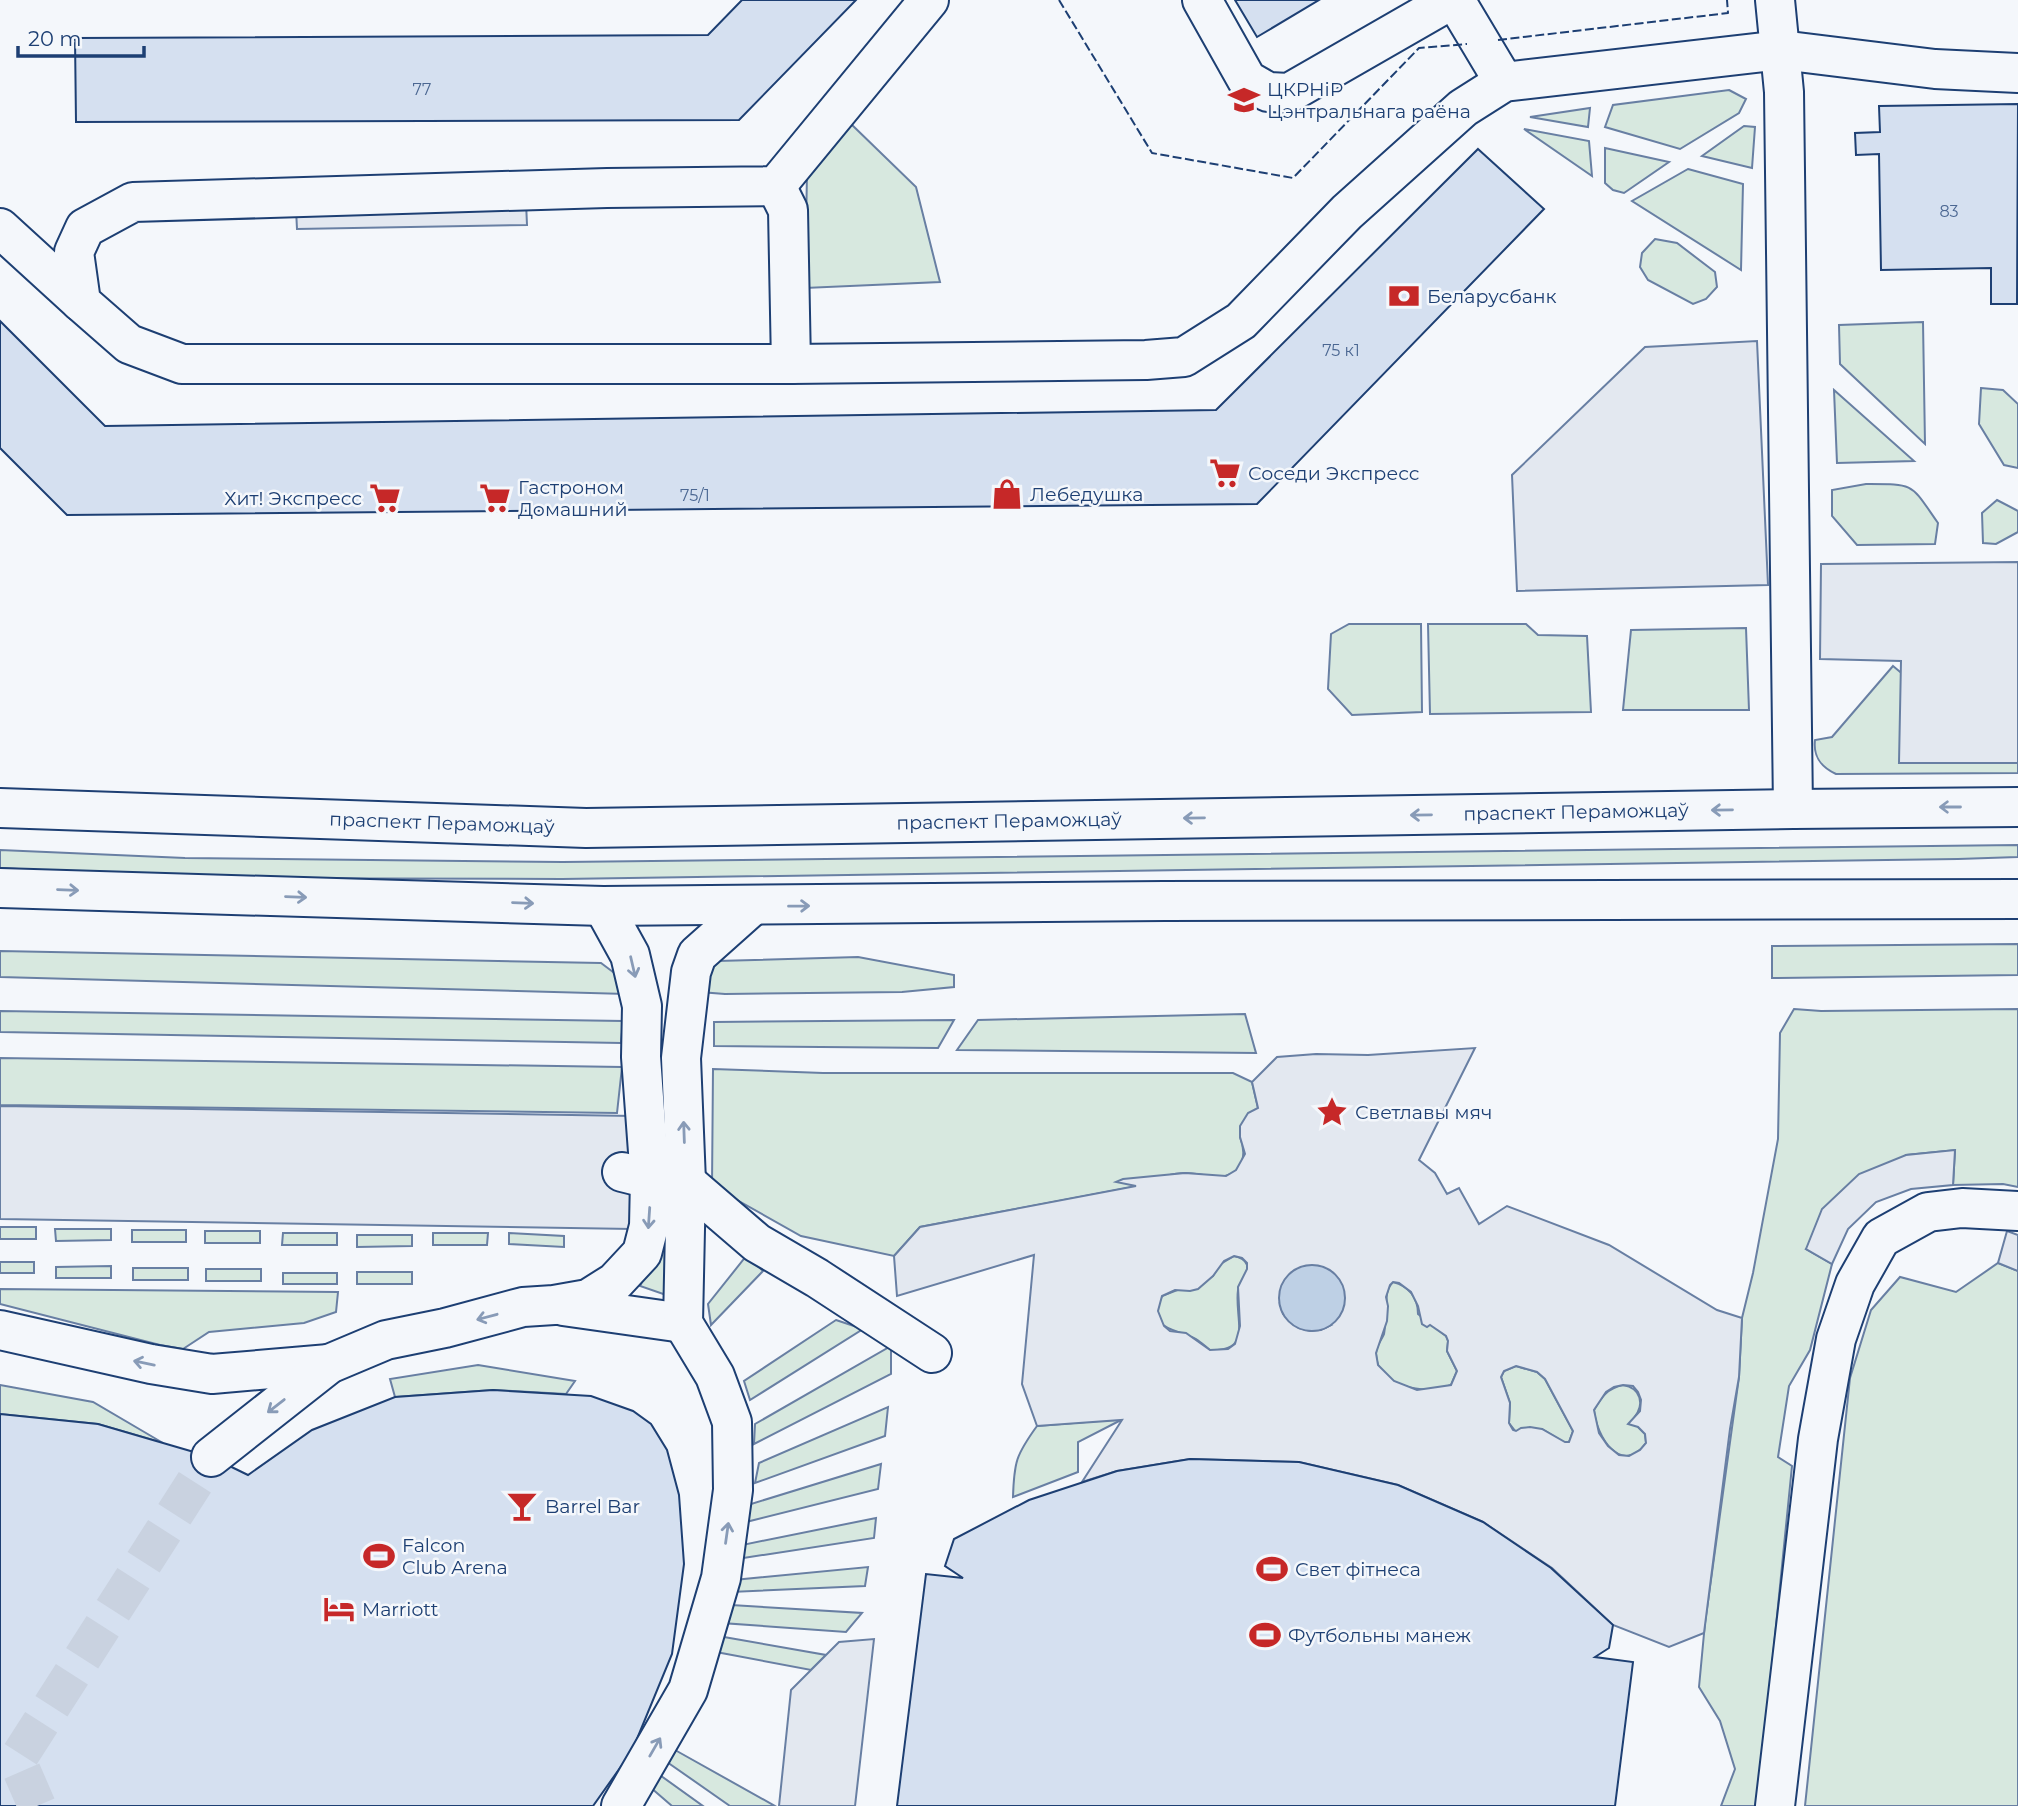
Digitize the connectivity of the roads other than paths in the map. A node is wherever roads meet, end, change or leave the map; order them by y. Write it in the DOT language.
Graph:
graph roads {
  1 [pos="929,0"];
  2 [pos="1202,0"];
  3 [pos="1453,0"];
  4 [pos="1775,0"];
  5 [pos="1781,50"];
  6 [pos="2018,73"];
  7 [pos="1504,82"];
  8 [pos="776,186"];
  9 [pos="0,228"];
  10 [pos="81,302"];
  11 [pos="791,363"];
  12 [pos="2018,807"];
  13 [pos="0,808"];
  14 [pos="1793,808"];
  15 [pos="0,888"];
  16 [pos="2018,899"];
  17 [pos="603,906"];
  18 [pos="752,906"];
  19 [pos="653,1178"];
  20 [pos="2018,1211"];
  21 [pos="554,1305"];
  22 [pos="683,1323"];
  23 [pos="0,1330"];
  24 [pos="932,1353"];
  25 [pos="330,1364"];
  26 [pos="211,1457"];
  27 [pos="621,1806"];
  28 [pos="1775,1806"];
  1 -- 8 [label="main road"];
  2 -- 3 [label="main road"];
  3 -- 7 [label="main road"];
  4 -- 5 [label="main road"];
  5 -- 6 [label="main road"];
  5 -- 7 [label="main road"];
  5 -- 14 [label="main road"];
  7 -- 11 [label="main road"];
  8 -- 10 [label="main road"];
  8 -- 11 [label="main road"];
  9 -- 10 [label="main road"];
  10 -- 11 [label="main road"];
  12 -- 14 [label="main road, праспект Пераможцаў, one-way"];
  14 -- 13 [label="main road, праспект Пераможцаў, one-way"];
  15 -- 17 [label="main road, one-way"];
  18 -- 16 [label="main road, one-way"];
  17 -- 18 [label="main road"];
  17 -- 19 [label="main road, one-way"];
  19 -- 18 [label="main road, one-way"];
  19 -- 21 [label="main road, one-way"];
  19 -- 22 [label="main road"];
  19 -- 24 [label="main road"];
  20 -- 28 [label="main road"];
  21 -- 22 [label="main road"];
  21 -- 25 [label="main road, one-way"];
  27 -- 22 [label="main road, one-way"];
  25 -- 23 [label="main road, one-way"];
  25 -- 26 [label="main road, one-way"];
}
